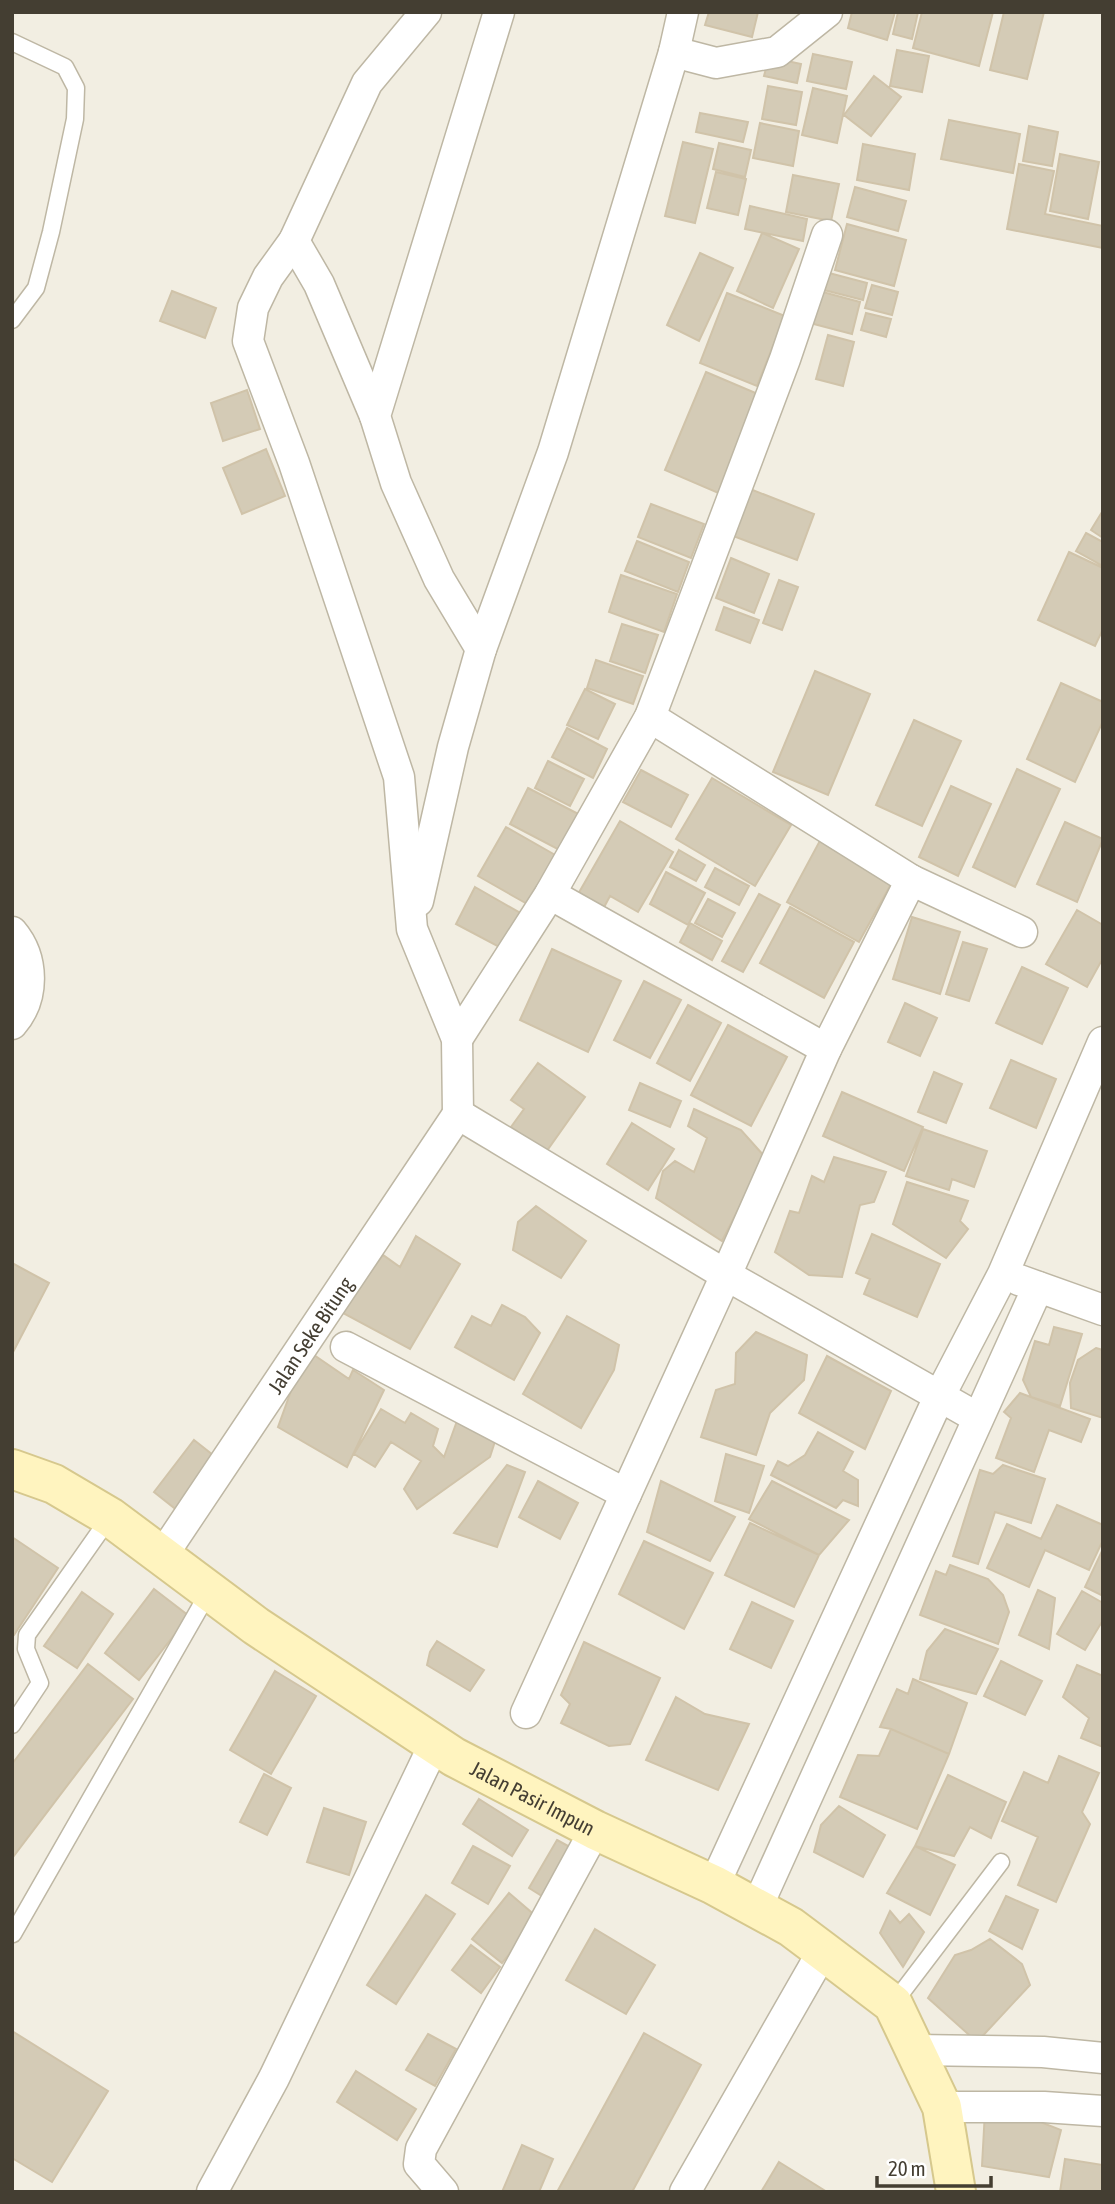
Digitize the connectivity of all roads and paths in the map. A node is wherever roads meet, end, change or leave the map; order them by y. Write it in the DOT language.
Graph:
graph roads {
  1 [pos="426,12"];
  2 [pos="499,12"];
  3 [pos="683,12"];
  4 [pos="827,12"];
  5 [pos="12,41"];
  6 [pos="674,52"];
  7 [pos="827,235"];
  8 [pos="293,241"];
  9 [pos="12,320"];
  10 [pos="375,416"];
  11 [pos="481,649"];
  12 [pos="650,717"];
  13 [pos="911,880"];
  14 [pos="550,894"];
  15 [pos="412,929"];
  16 [pos="12,932"];
  17 [pos="1022,932"];
  18 [pos="12,1024"];
  19 [pos="457,1039"];
  20 [pos="1103,1042"];
  21 [pos="826,1049"];
  22 [pos="458,1114"];
  23 [pos="1003,1274"];
  24 [pos="726,1275"];
  25 [pos="1038,1287"];
  26 [pos="1103,1310"];
  27 [pos="346,1347"];
  28 [pos="939,1397"];
  29 [pos="978,1418"];
  30 [pos="12,1469"];
  31 [pos="626,1493"];
  32 [pos="110,1517"];
  33 [pos="162,1556"];
  34 [pos="210,1590"];
  35 [pos="526,1713"];
  36 [pos="12,1725"];
  37 [pos="434,1745"];
  38 [pos="774,1754"];
  39 [pos="817,1775"];
  40 [pos="595,1830"];
  41 [pos="1002,1862"];
  42 [pos="714,1885"];
  43 [pos="757,1907"];
  44 [pos="13,1934"];
  45 [pos="823,1951"];
  46 [pos="893,2004"];
  47 [pos="916,2050"];
  48 [pos="1103,2058"];
  49 [pos="942,2107"];
  50 [pos="1103,2111"];
  51 [pos="212,2192"];
  52 [pos="443,2192"];
  53 [pos="685,2192"];
  54 [pos="956,2192"];
  1 -- 8 [label="street"];
  2 -- 10 [label="street"];
  3 -- 6 [label="street"];
  4 -- 6 [label="street"];
  5 -- 9 [label="lane"];
  6 -- 11 [label="street"];
  7 -- 12 [label="street"];
  8 -- 10 [label="street"];
  8 -- 15 [label="street"];
  10 -- 11 [label="street"];
  11 -- 15 [label="street"];
  12 -- 13 [label="street"];
  12 -- 14 [label="street"];
  13 -- 17 [label="street"];
  13 -- 21 [label="street"];
  14 -- 19 [label="street"];
  14 -- 21 [label="street"];
  15 -- 19 [label="street"];
  16 -- 18 [label="street"];
  19 -- 22 [label="street"];
  20 -- 23 [label="street"];
  21 -- 24 [label="street"];
  22 -- 24 [label="street"];
  22 -- 33 [label="street, Jalan Seke Bitung"];
  23 -- 25 [label="street"];
  23 -- 28 [label="street"];
  24 -- 28 [label="street"];
  24 -- 31 [label="street"];
  25 -- 26 [label="street"];
  25 -- 29 [label="street"];
  27 -- 31 [label="street"];
  28 -- 29 [label="street"];
  28 -- 38 [label="street"];
  29 -- 39 [label="street"];
  30 -- 32 [label="street, Jalan Pasir Impun"];
  31 -- 35 [label="street"];
  32 -- 33 [label="street, Jalan Pasir Impun"];
  32 -- 36 [label="lane"];
  33 -- 34 [label="street, Jalan Pasir Impun"];
  34 -- 37 [label="street, Jalan Pasir Impun"];
  34 -- 44 [label="lane"];
  37 -- 40 [label="street, Jalan Pasir Impun"];
  37 -- 51 [label="street"];
  38 -- 39 [label="street"];
  38 -- 42 [label="street"];
  39 -- 43 [label="street"];
  40 -- 42 [label="street, Jalan Pasir Impun"];
  40 -- 52 [label="street"];
  41 -- 46 [label="lane"];
  42 -- 43 [label="street, Jalan Pasir Impun"];
  43 -- 45 [label="street, Jalan Pasir Impun"];
  45 -- 46 [label="street, Jalan Pasir Impun"];
  45 -- 53 [label="street"];
  46 -- 47 [label="street, Jalan Pasir Impun"];
  47 -- 48 [label="street"];
  47 -- 49 [label="street, Jalan Pasir Impun"];
  49 -- 50 [label="street"];
  49 -- 54 [label="street, Jalan Pasir Impun"];
}
